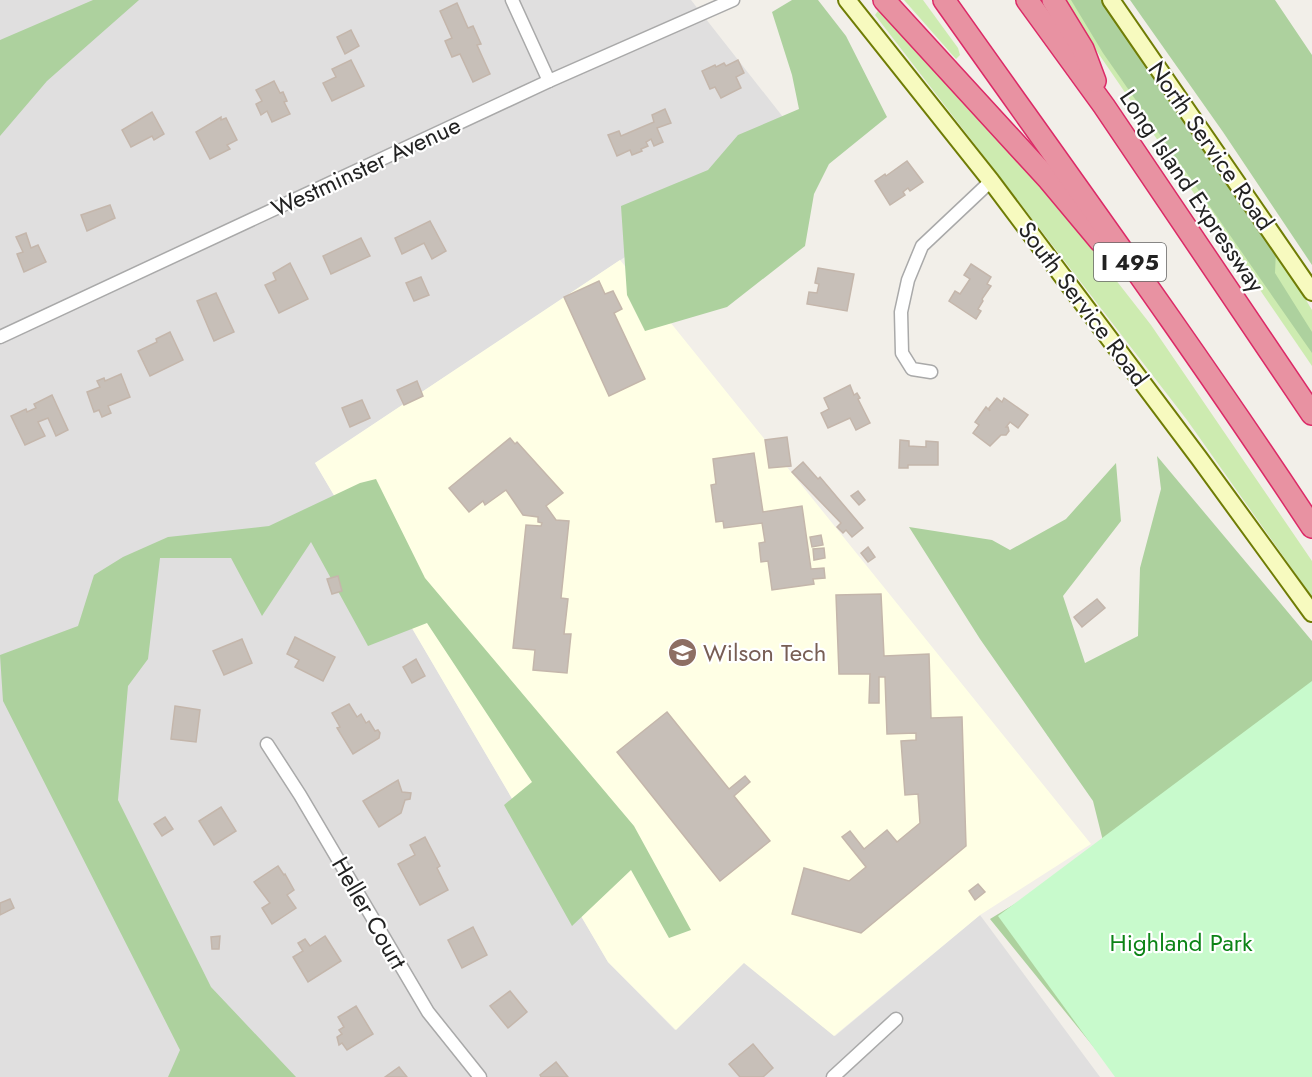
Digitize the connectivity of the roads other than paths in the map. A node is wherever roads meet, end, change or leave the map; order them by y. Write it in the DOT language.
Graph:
graph roads {
  1 [pos="512,0"];
  2 [pos="733,0"];
  3 [pos="847,0"];
  4 [pos="884,0"];
  5 [pos="944,0"];
  6 [pos="1027,0"];
  7 [pos="1053,0"];
  8 [pos="1111,0"];
  9 [pos="549,81"];
  10 [pos="1104,106"];
  11 [pos="991,182"];
  12 [pos="1312,292"];
  13 [pos="0,337"];
  14 [pos="931,372"];
  15 [pos="1312,414"];
  16 [pos="1249,432"];
  17 [pos="1312,527"];
  18 [pos="1312,613"];
  19 [pos="267,744"];
  20 [pos="896,1020"];
  21 [pos="480,1077"];
  22 [pos="833,1077"];
  1 -- 9 [label="street"];
  2 -- 9 [label="street, Westminster Avenue"];
  3 -- 11 [label="main road, South Service Road"];
  4 -- 16 [label="highway"];
  5 -- 16 [label="highway, I 495"];
  6 -- 10 [label="highway, Long Island Expressway / I 495"];
  7 -- 10 [label="highway"];
  8 -- 12 [label="main road, North Service Road"];
  9 -- 13 [label="street, Westminster Avenue"];
  10 -- 15 [label="highway, Long Island Expressway / I 495"];
  11 -- 14 [label="street"];
  11 -- 18 [label="main road, South Service Road"];
  16 -- 17 [label="highway, I 495"];
  19 -- 21 [label="street, Heller Court"];
  20 -- 22 [label="street"];
}
